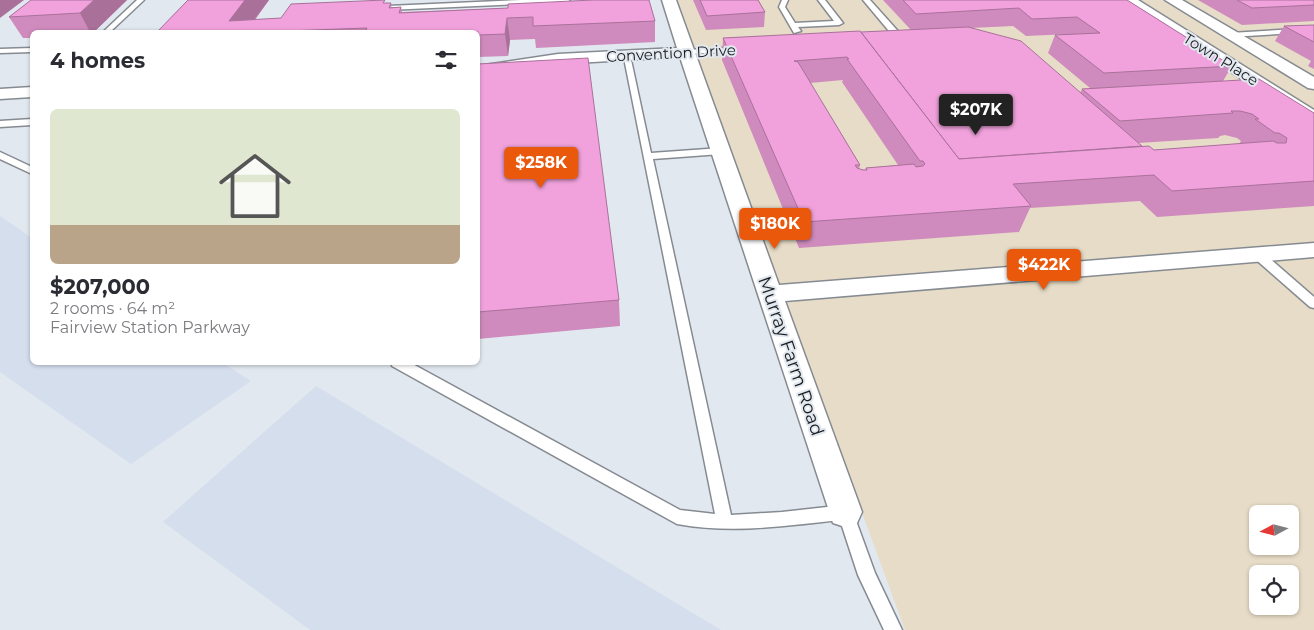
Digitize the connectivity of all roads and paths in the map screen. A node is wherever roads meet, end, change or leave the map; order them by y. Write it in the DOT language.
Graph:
graph roads {
  1 [pos="141,0"];
  2 [pos="375,0"];
  3 [pos="567,0"];
  4 [pos="669,0"];
  5 [pos="785,0"];
  6 [pos="821,0"];
  7 [pos="866,0"];
  8 [pos="1128,0"];
  9 [pos="1172,0"];
  10 [pos="794,25"];
  11 [pos="108,30"];
  12 [pos="1314,30"];
  13 [pos="1230,35"];
  14 [pos="802,39"];
  15 [pos="912,40"];
  16 [pos="902,41"];
  17 [pos="892,42"];
  18 [pos="746,49"];
  19 [pos="30,50"];
  20 [pos="0,51"];
  21 [pos="687,52"];
  22 [pos="626,55"];
  23 [pos="480,71"];
  24 [pos="1314,84"];
  25 [pos="1268,89"];
  26 [pos="1249,90"];
  27 [pos="30,92"];
  28 [pos="0,94"];
  29 [pos="1314,118"];
  30 [pos="30,122"];
  31 [pos="0,124"];
  32 [pos="721,151"];
  33 [pos="0,154"];
  34 [pos="648,156"];
  35 [pos="30,170"];
  36 [pos="1314,250"];
  37 [pos="1257,254"];
  38 [pos="770,294"];
  39 [pos="1314,304"];
  40 [pos="402,365"];
  41 [pos="845,512"];
  42 [pos="725,522"];
  43 [pos="892,630"];
  1 -- 11 [label="lane"];
  2 -- 3 [label="lane"];
  4 -- 21 [label="street, Murray Farm Road"];
  5 -- 10 [label="lane"];
  6 -- 10 [label="lane"];
  7 -- 16 [label="lane"];
  8 -- 25 [label="street, Town Place"];
  9 -- 13 [label="street, Town Place"];
  10 -- 14 [label="lane"];
  12 -- 13 [label="lane"];
  13 -- 24 [label="street, Town Place"];
  15 -- 16 [label="lane"];
  16 -- 17 [label="lane"];
  18 -- 21 [label="lane, Convention Drive"];
  19 -- 20 [label="lane"];
  21 -- 22 [label="street, Convention Drive"];
  21 -- 32 [label="street, Murray Farm Road"];
  22 -- 23 [label="street, Convention Drive"];
  22 -- 34 [label="lane"];
  25 -- 26 [label="lane"];
  25 -- 29 [label="street, Town Place"];
  27 -- 28 [label="street"];
  30 -- 31 [label="lane"];
  32 -- 34 [label="lane"];
  32 -- 38 [label="street, Murray Farm Road"];
  33 -- 35 [label="lane"];
  34 -- 42 [label="lane"];
  36 -- 37 [label="street"];
  37 -- 38 [label="street"];
  37 -- 39 [label="lane"];
  38 -- 41 [label="street, Murray Farm Road"];
  40 -- 42 [label="lane"];
  41 -- 42 [label="lane"];
  41 -- 43 [label="lane"];
}
